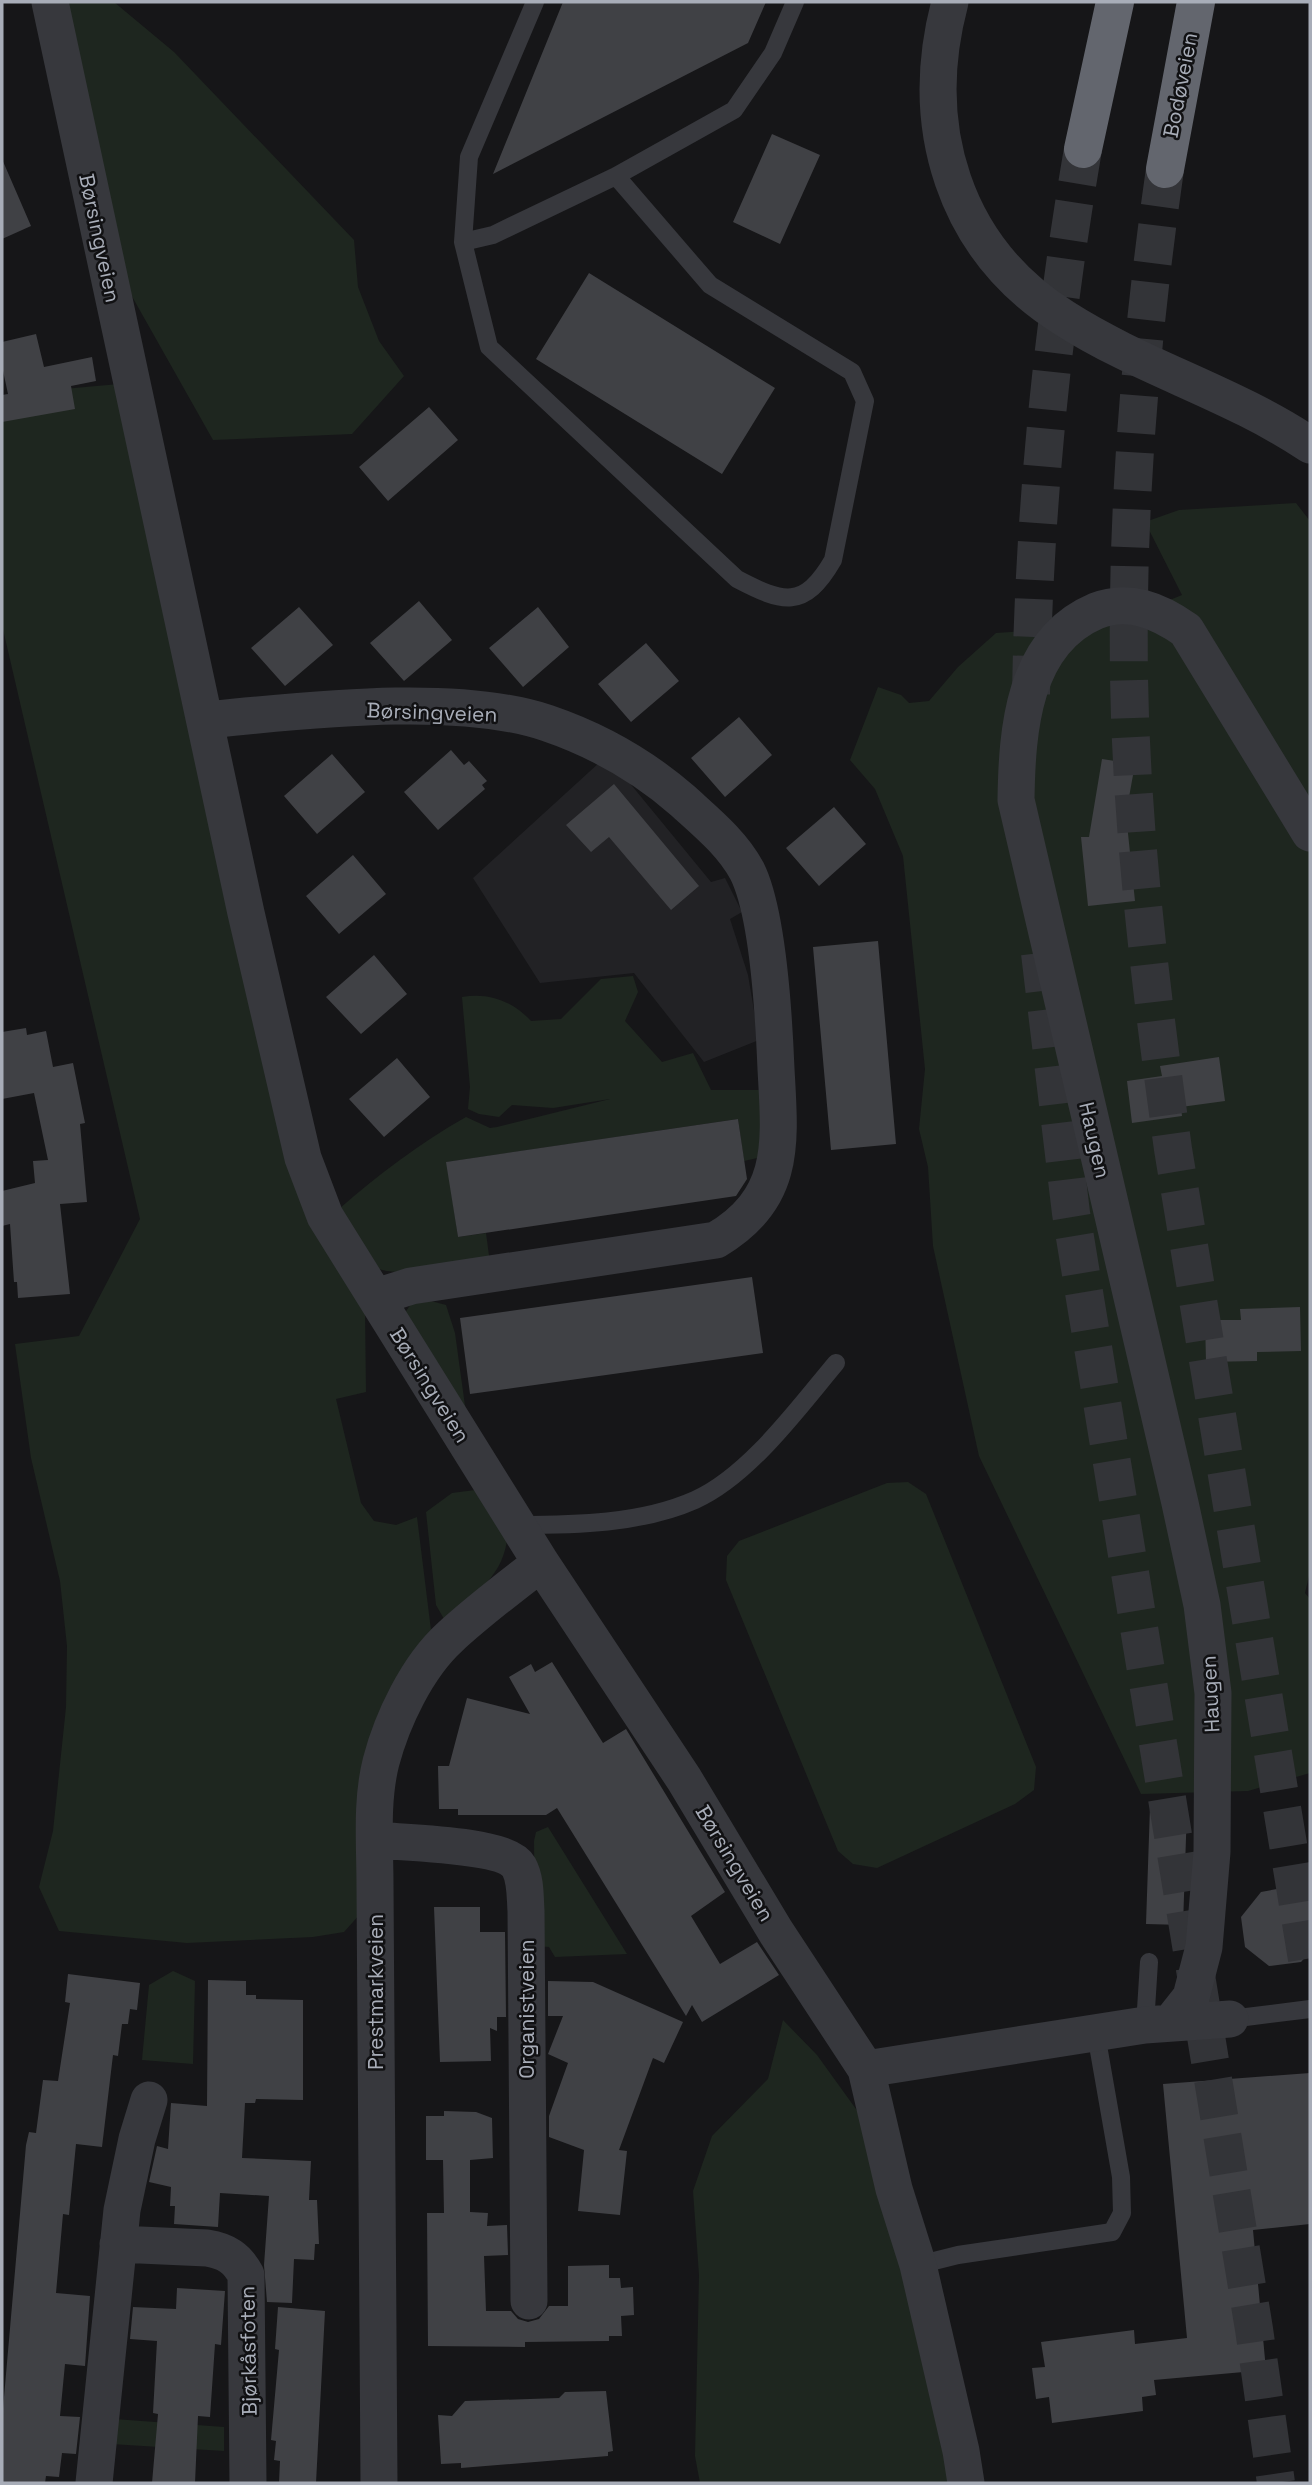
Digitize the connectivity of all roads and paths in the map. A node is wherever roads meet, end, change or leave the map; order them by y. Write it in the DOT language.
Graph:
graph roads {
  1 [pos="50,2"];
  2 [pos="535,2"];
  3 [pos="795,2"];
  4 [pos="950,2"];
  5 [pos="1115,2"];
  6 [pos="1196,2"];
  7 [pos="1083,149"];
  8 [pos="1165,169"];
  9 [pos="615,176"];
  10 [pos="463,242"];
  11 [pos="1310,445"];
  12 [pos="205,720"];
  13 [pos="1310,834"];
  14 [pos="376,1297"];
  15 [pos="836,1363"];
  16 [pos="517,1525"];
  17 [pos="541,1563"];
  18 [pos="375,1840"];
  19 [pos="1149,1962"];
  20 [pos="1310,2009"];
  21 [pos="1230,2019"];
  22 [pos="1158,2023"];
  23 [pos="1096,2034"];
  24 [pos="866,2069"];
  25 [pos="149,2100"];
  26 [pos="118,2244"];
  27 [pos="918,2265"];
  28 [pos="529,2301"];
  29 [pos="94,2483"];
  30 [pos="248,2483"];
  31 [pos="379,2483"];
  32 [pos="966,2483"];
  1 -- 12 [label="street, Børsingveien"];
  2 -- 10 [label="lane"];
  3 -- 9 [label="lane"];
  4 -- 11 [label="street"];
  5 -- 7 [label="highway"];
  6 -- 8 [label="highway, Bodøveien"];
  9 -- 10 [label="lane"];
  9 -- 10 [label="lane"];
  12 -- 14 [label="street, Børsingveien"];
  12 -- 14 [label="street, Børsingveien"];
  13 -- 22 [label="street, Haugen"];
  14 -- 16 [label="street, Børsingveien"];
  15 -- 16 [label="lane"];
  16 -- 17 [label="street, Børsingveien"];
  17 -- 18 [label="street, Prestmarkveien"];
  17 -- 24 [label="street, Børsingveien"];
  18 -- 28 [label="street, Organistveien"];
  18 -- 31 [label="street, Prestmarkveien"];
  19 -- 22 [label="lane"];
  20 -- 21 [label="lane"];
  21 -- 22 [label="street"];
  22 -- 23 [label="street"];
  23 -- 24 [label="street"];
  23 -- 27 [label="lane"];
  24 -- 27 [label="street, Børsingveien"];
  25 -- 26 [label="street"];
  26 -- 29 [label="street"];
  26 -- 30 [label="street, Bjørkåsfoten"];
  27 -- 32 [label="street, Børsingveien"];
}
